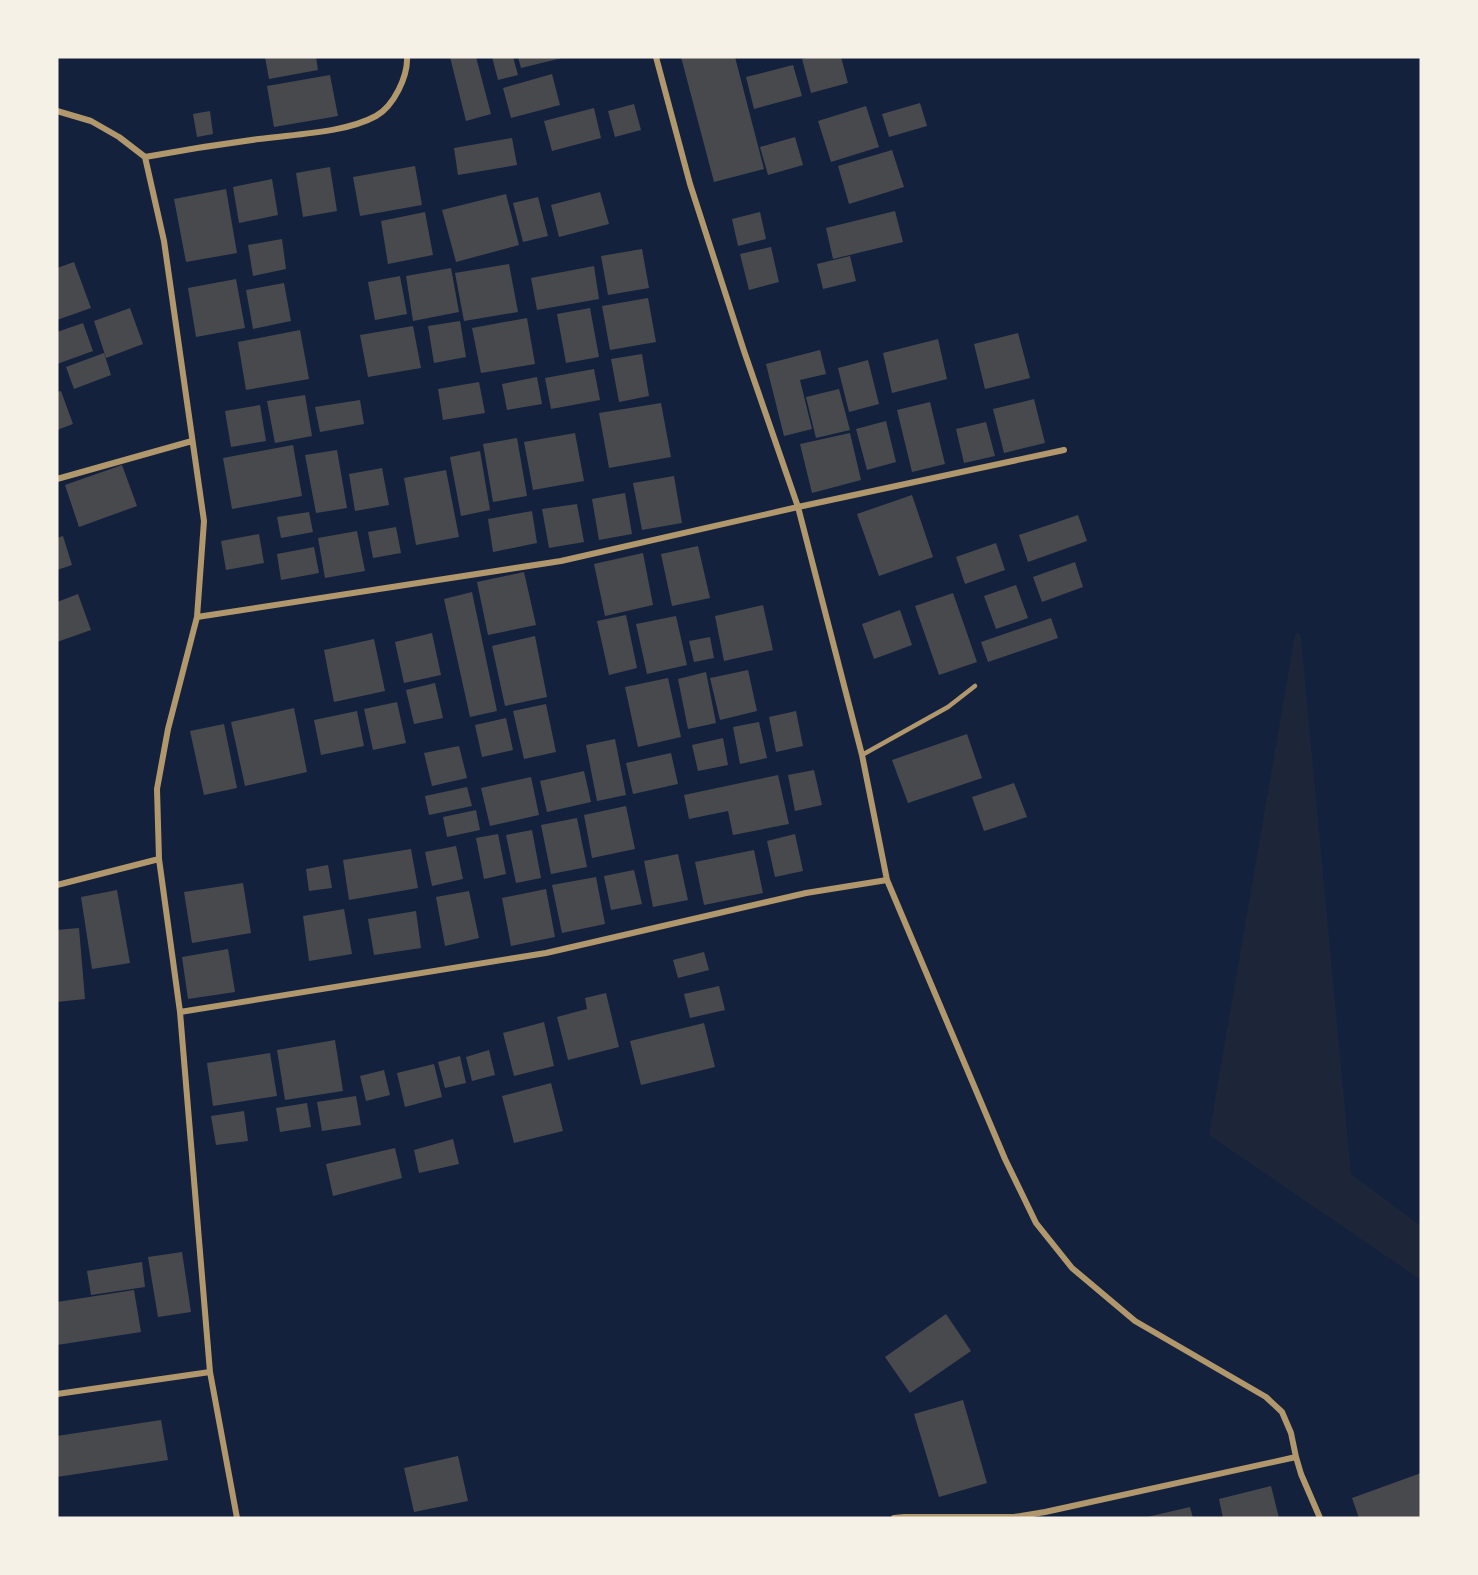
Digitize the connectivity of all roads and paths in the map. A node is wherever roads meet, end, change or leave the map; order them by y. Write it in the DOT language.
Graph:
graph roads {
  1 [pos="407,57"];
  2 [pos="656,57"];
  3 [pos="57,111"];
  4 [pos="145,157"];
  5 [pos="192,441"];
  6 [pos="1064,450"];
  7 [pos="57,479"];
  8 [pos="798,507"];
  9 [pos="197,617"];
  10 [pos="975,686"];
  11 [pos="862,755"];
  12 [pos="159,859"];
  13 [pos="887,880"];
  14 [pos="57,885"];
  15 [pos="180,1012"];
  16 [pos="210,1372"];
  17 [pos="57,1394"];
  18 [pos="1296,1457"];
  19 [pos="237,1518"];
  20 [pos="894,1518"];
  21 [pos="1320,1518"];
  1 -- 4 [label="street"];
  2 -- 8 [label="street"];
  3 -- 4 [label="street"];
  4 -- 5 [label="street"];
  5 -- 7 [label="street"];
  5 -- 9 [label="street"];
  6 -- 8 [label="street"];
  8 -- 9 [label="street"];
  8 -- 11 [label="street"];
  9 -- 12 [label="street"];
  10 -- 11 [label="lane"];
  11 -- 13 [label="street"];
  12 -- 14 [label="street"];
  12 -- 15 [label="street"];
  13 -- 15 [label="street"];
  13 -- 18 [label="street"];
  15 -- 16 [label="street"];
  16 -- 17 [label="street"];
  16 -- 19 [label="street"];
  18 -- 20 [label="street"];
  18 -- 21 [label="street"];
}
